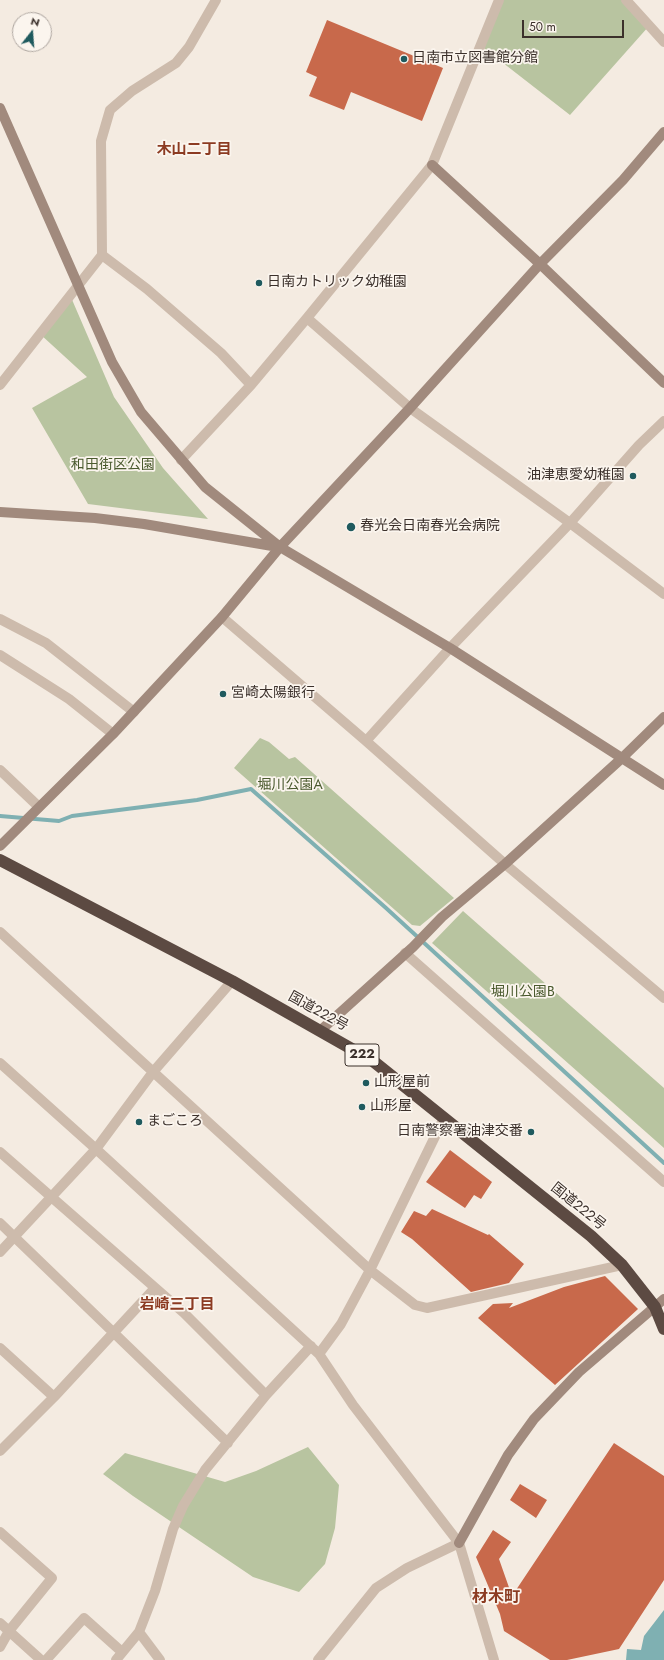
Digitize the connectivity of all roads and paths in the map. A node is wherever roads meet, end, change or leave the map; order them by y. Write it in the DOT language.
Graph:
graph roads {
  1 [pos="216,0"];
  2 [pos="498,0"];
  3 [pos="626,0"];
  4 [pos="664,42"];
  5 [pos="0,108"];
  6 [pos="664,132"];
  7 [pos="432,165"];
  8 [pos="102,255"];
  9 [pos="540,264"];
  10 [pos="78,286"];
  11 [pos="307,318"];
  12 [pos="664,383"];
  13 [pos="251,384"];
  14 [pos="0,385"];
  15 [pos="410,408"];
  16 [pos="664,421"];
  17 [pos="181,460"];
  18 [pos="0,512"];
  19 [pos="570,523"];
  20 [pos="280,547"];
  21 [pos="664,594"];
  22 [pos="222,617"];
  23 [pos="0,619"];
  24 [pos="450,648"];
  25 [pos="0,655"];
  26 [pos="134,712"];
  27 [pos="664,717"];
  28 [pos="113,734"];
  29 [pos="366,741"];
  30 [pos="621,759"];
  31 [pos="0,770"];
  32 [pos="664,785"];
  33 [pos="39,807"];
  34 [pos="0,846"];
  35 [pos="0,860"];
  36 [pos="505,864"];
  37 [pos="0,932"];
  38 [pos="409,950"];
  39 [pos="232,981"];
  40 [pos="664,998"];
  41 [pos="321,1030"];
  42 [pos="0,1063"];
  43 [pos="153,1072"];
  44 [pos="444,1118"];
  45 [pos="96,1149"];
  46 [pos="0,1152"];
  47 [pos="664,1182"];
  48 [pos="51,1197"];
  49 [pos="0,1223"];
  50 [pos="15,1236"];
  51 [pos="0,1252"];
  52 [pos="622,1264"];
  53 [pos="370,1270"];
  54 [pos="155,1288"];
  55 [pos="660,1303"];
  56 [pos="664,1329"];
  57 [pos="114,1333"];
  58 [pos="311,1346"];
  59 [pos="0,1348"];
  60 [pos="319,1354"];
  61 [pos="266,1395"];
  62 [pos="54,1397"];
  63 [pos="228,1443"];
  64 [pos="0,1451"];
  65 [pos="0,1532"];
  66 [pos="460,1543"];
  67 [pos="0,1623"];
  68 [pos="9,1631"];
  69 [pos="139,1632"];
  70 [pos="0,1647"];
  71 [pos="119,1656"];
  72 [pos="41,1660"];
  73 [pos="46,1660"];
  74 [pos="160,1660"];
  75 [pos="318,1660"];
  76 [pos="494,1660"];
  1 -- 8 [label="street"];
  2 -- 7 [label="street"];
  3 -- 4 [label="street"];
  5 -- 10 [label="street"];
  6 -- 9 [label="street"];
  7 -- 9 [label="street"];
  7 -- 11 [label="street"];
  8 -- 10 [label="street"];
  8 -- 13 [label="street"];
  9 -- 12 [label="street"];
  9 -- 15 [label="street"];
  10 -- 14 [label="street"];
  10 -- 17 [label="street"];
  11 -- 13 [label="street"];
  11 -- 15 [label="street"];
  13 -- 17 [label="street"];
  15 -- 19 [label="street"];
  15 -- 20 [label="street"];
  16 -- 19 [label="street"];
  17 -- 20 [label="street"];
  18 -- 20 [label="street"];
  19 -- 21 [label="street"];
  19 -- 24 [label="street"];
  20 -- 22 [label="street"];
  20 -- 24 [label="street"];
  22 -- 26 [label="street"];
  22 -- 29 [label="street"];
  23 -- 26 [label="street"];
  24 -- 29 [label="street"];
  24 -- 30 [label="street"];
  25 -- 28 [label="street"];
  26 -- 28 [label="street"];
  27 -- 30 [label="street"];
  28 -- 33 [label="street"];
  29 -- 36 [label="street"];
  30 -- 32 [label="street"];
  30 -- 36 [label="street"];
  31 -- 33 [label="street"];
  33 -- 34 [label="street"];
  35 -- 39 [label="highway, 国道222号 / 222"];
  36 -- 38 [label="street"];
  36 -- 40 [label="street"];
  37 -- 43 [label="street"];
  38 -- 41 [label="street"];
  38 -- 47 [label="street"];
  39 -- 41 [label="highway, 国道222号 / 222"];
  39 -- 43 [label="street"];
  41 -- 44 [label="highway, 国道222号 / 222"];
  42 -- 45 [label="street"];
  43 -- 45 [label="street"];
  43 -- 53 [label="street"];
  44 -- 52 [label="highway, 国道222号 / 222"];
  44 -- 53 [label="street"];
  45 -- 48 [label="street"];
  45 -- 58 [label="street"];
  46 -- 48 [label="street"];
  48 -- 50 [label="street"];
  48 -- 54 [label="street"];
  49 -- 50 [label="street"];
  50 -- 51 [label="street"];
  50 -- 57 [label="street"];
  52 -- 53 [label="street"];
  52 -- 55 [label="highway, 国道222号 / 222"];
  53 -- 60 [label="street"];
  54 -- 57 [label="street"];
  54 -- 61 [label="street"];
  55 -- 56 [label="highway, 国道222号 / 222"];
  55 -- 66 [label="street"];
  57 -- 62 [label="street"];
  57 -- 63 [label="street"];
  58 -- 60 [label="street"];
  58 -- 61 [label="street"];
  59 -- 62 [label="street"];
  60 -- 66 [label="street"];
  61 -- 63 [label="street"];
  62 -- 64 [label="street"];
  63 -- 69 [label="street"];
  65 -- 68 [label="street"];
  66 -- 75 [label="street"];
  66 -- 76 [label="street"];
  67 -- 68 [label="street"];
  68 -- 70 [label="street"];
  68 -- 72 [label="street"];
  69 -- 71 [label="street"];
  69 -- 74 [label="street"];
  71 -- 73 [label="street"];
}
